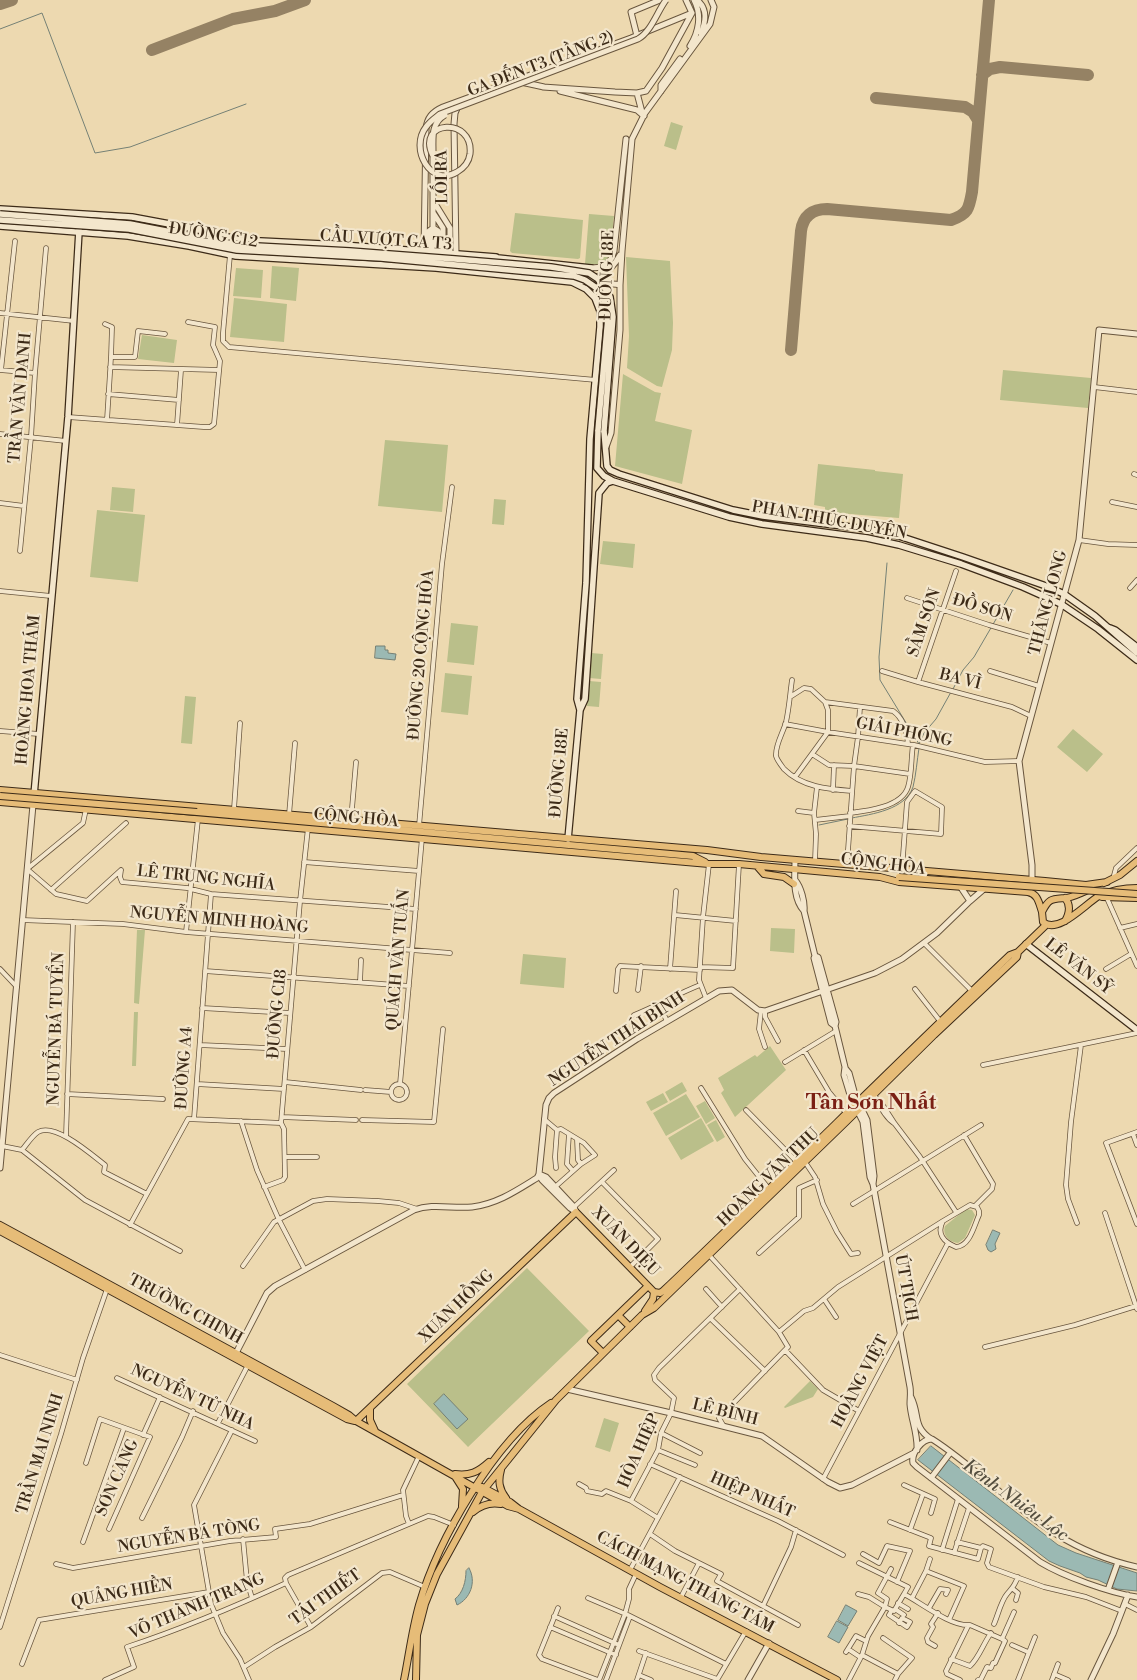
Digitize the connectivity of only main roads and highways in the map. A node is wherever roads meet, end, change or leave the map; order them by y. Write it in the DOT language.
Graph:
graph roads {
  1 [pos="0,209"];
  2 [pos="0,214"];
  3 [pos="80,214"];
  4 [pos="0,220"];
  5 [pos="0,226"];
  6 [pos="79,232"];
  7 [pos="343,245"];
  8 [pos="439,253"];
  9 [pos="497,258"];
  10 [pos="338,262"];
  11 [pos="436,268"];
  12 [pos="591,268"];
  13 [pos="455,270"];
  14 [pos="497,274"];
  15 [pos="596,298"];
  16 [pos="601,430"];
  17 [pos="590,439"];
  18 [pos="606,448"];
  19 [pos="597,460"];
  20 [pos="605,462"];
  21 [pos="613,481"];
  22 [pos="587,553"];
  23 [pos="594,554"];
  24 [pos="963,557"];
  25 [pos="961,564"];
  26 [pos="1106,626"];
  27 [pos="581,646"];
  28 [pos="589,647"];
  29 [pos="1137,647"];
  30 [pos="1137,653"];
  31 [pos="1137,660"];
  32 [pos="580,710"];
  33 [pos="0,790"];
  34 [pos="34,792"];
  35 [pos="0,794"];
  36 [pos="66,795"];
  37 [pos="0,802"];
  38 [pos="33,805"];
  39 [pos="65,808"];
  40 [pos="198,815"];
  41 [pos="568,845"];
  42 [pos="706,850"];
  43 [pos="693,856"];
  44 [pos="1137,861"];
  45 [pos="709,864"];
  46 [pos="757,866"];
  47 [pos="880,877"];
  48 [pos="1017,879"];
  49 [pos="1045,881"];
  50 [pos="1110,881"];
  51 [pos="795,882"];
  52 [pos="1137,888"];
  53 [pos="1137,894"];
  54 [pos="1059,896"];
  55 [pos="1098,897"];
  56 [pos="1137,898"];
  57 [pos="1042,912"];
  58 [pos="1064,922"];
  59 [pos="1046,925"];
  60 [pos="1026,944"];
  61 [pos="1018,952"];
  62 [pos="1137,1032"];
  63 [pos="872,1092"];
  64 [pos="858,1107"];
  65 [pos="575,1209"];
  66 [pos="0,1225"];
  67 [pos="0,1231"];
  68 [pos="29,1244"];
  69 [pos="717,1244"];
  70 [pos="707,1253"];
  71 [pos="648,1286"];
  72 [pos="654,1292"];
  73 [pos="618,1314"];
  74 [pos="642,1315"];
  75 [pos="630,1327"];
  76 [pos="603,1353"];
  77 [pos="235,1356"];
  78 [pos="301,1392"];
  79 [pos="556,1400"];
  80 [pos="370,1409"];
  81 [pos="356,1421"];
  82 [pos="375,1431"];
  83 [pos="499,1454"];
  84 [pos="503,1465"];
  85 [pos="449,1472"];
  86 [pos="476,1485"];
  87 [pos="483,1490"];
  88 [pos="466,1502"];
  89 [pos="509,1504"];
  90 [pos="474,1507"];
  91 [pos="460,1513"];
  92 [pos="470,1515"];
  93 [pos="404,1680"];
  94 [pos="416,1680"];
  95 [pos="837,1680"];
  1 -- 3 [label="main road, ĐƯỜNG C12"];
  2 -- 16 [label="main road, CẦU VƯỢT GA T3, bridge"];
  3 -- 6 [label="main road, HOÀNG HOA THÁM"];
  3 -- 7 [label="main road, ĐƯỜNG C12"];
  4 -- 16 [label="main road, CẦU VƯỢT GA T3, bridge"];
  5 -- 6 [label="main road, ĐƯỜNG C12"];
  6 -- 10 [label="main road, ĐƯỜNG C12"];
  6 -- 34 [label="main road, HOÀNG HOA THÁM"];
  7 -- 8 [label="main road, ĐƯỜNG C12"];
  7 -- 10 [label="main road"];
  8 -- 9 [label="main road, ĐƯỜNG C12"];
  8 -- 11 [label="main road"];
  8 -- 13 [label="main road"];
  9 -- 12 [label="main road, ĐƯỜNG C12"];
  9 -- 14 [label="main road"];
  10 -- 11 [label="main road, ĐƯỜNG C12"];
  11 -- 13 [label="main road, ĐƯỜNG C12"];
  13 -- 14 [label="main road, ĐƯỜNG C12"];
  14 -- 15 [label="main road, ĐƯỜNG C12"];
  15 -- 17 [label="main road, ĐƯỜNG 18E"];
  16 -- 18 [label="main road, CẦU VƯỢT GA T3"];
  16 -- 19 [label="main road"];
  17 -- 19 [label="main road, ĐƯỜNG 18E"];
  17 -- 22 [label="main road, ĐƯỜNG 18E"];
  18 -- 20 [label="main road, ĐƯỜNG 18E"];
  19 -- 21 [label="main road, PHAN THÚC DUYỆN"];
  20 -- 24 [label="main road, PHAN THÚC DUYỆN"];
  21 -- 23 [label="main road, ĐƯỜNG 18E"];
  21 -- 25 [label="main road, PHAN THÚC DUYỆN"];
  22 -- 23 [label="main road"];
  22 -- 27 [label="main road, ĐƯỜNG 18E"];
  23 -- 28 [label="main road, ĐƯỜNG 18E"];
  24 -- 25 [label="main road"];
  24 -- 26 [label="main road, PHAN THÚC DUYỆN"];
  25 -- 31 [label="main road, PHAN THÚC DUYỆN"];
  26 -- 29 [label="main road, PHAN THÚC DUYỆN"];
  26 -- 30 [label="main road"];
  27 -- 28 [label="main road"];
  27 -- 32 [label="main road, ĐƯỜNG 18E"];
  28 -- 32 [label="main road, ĐƯỜNG 18E"];
  32 -- 41 [label="main road, ĐƯỜNG 18E"];
  33 -- 34 [label="main road, CỘNG HÒA"];
  33 -- 35 [label="main road"];
  34 -- 36 [label="main road, CỘNG HÒA"];
  34 -- 38 [label="main road, HOÀNG HOA THÁM"];
  35 -- 40 [label="main road, bridge"];
  36 -- 39 [label="main road"];
  36 -- 41 [label="main road, CỘNG HÒA"];
  37 -- 38 [label="main road, CỘNG HÒA"];
  38 -- 39 [label="main road, CỘNG HÒA"];
  39 -- 40 [label="main road, CỘNG HÒA"];
  40 -- 41 [label="main road, CỘNG HÒA"];
  40 -- 41 [label="main road, CỘNG HÒA"];
  41 -- 42 [label="main road, CỘNG HÒA"];
  41 -- 43 [label="main road, CỘNG HÒA"];
  41 -- 45 [label="main road, CỘNG HÒA"];
  42 -- 43 [label="main road, CỘNG HÒA"];
  42 -- 48 [label="main road, CỘNG HÒA"];
  43 -- 45 [label="main road, CỘNG HÒA"];
  44 -- 50 [label="main road"];
  45 -- 46 [label="main road, CỘNG HÒA"];
  46 -- 47 [label="main road, CỘNG HÒA"];
  46 -- 51 [label="main road"];
  47 -- 53 [label="main road, bridge"];
  47 -- 57 [label="main road, CỘNG HÒA"];
  48 -- 49 [label="main road, CỘNG HÒA"];
  48 -- 54 [label="main road"];
  49 -- 50 [label="main road, CỘNG HÒA"];
  49 -- 54 [label="main road"];
  50 -- 54 [label="main road"];
  52 -- 55 [label="main road"];
  54 -- 57 [label="main road"];
  54 -- 58 [label="main road"];
  55 -- 56 [label="main road"];
  55 -- 58 [label="main road"];
  57 -- 59 [label="main road"];
  58 -- 59 [label="main road"];
  59 -- 60 [label="main road, HOÀNG VĂN THỤ"];
  60 -- 61 [label="main road, HOÀNG VĂN THỤ"];
  60 -- 62 [label="main road, LÊ VĂN SỸ"];
  61 -- 63 [label="main road, HOÀNG VĂN THỤ"];
  61 -- 63 [label="main road, HOÀNG VĂN THỤ"];
  63 -- 64 [label="main road, HOÀNG VĂN THỤ"];
  64 -- 69 [label="main road, HOÀNG VĂN THỤ"];
  64 -- 69 [label="main road, HOÀNG VĂN THỤ"];
  65 -- 71 [label="main road, XUÂN DIỆU"];
  65 -- 80 [label="main road, XUÂN HỒNG"];
  66 -- 68 [label="main road, TRƯỜNG CHINH"];
  67 -- 68 [label="main road, TRƯỜNG CHINH"];
  68 -- 77 [label="main road, TRƯỜNG CHINH"];
  68 -- 77 [label="main road, TRƯỜNG CHINH"];
  69 -- 70 [label="main road, HOÀNG VĂN THỤ"];
  70 -- 72 [label="main road, HOÀNG VĂN THỤ"];
  70 -- 74 [label="main road, HOÀNG VĂN THỤ"];
  71 -- 72 [label="main road, XUÂN DIỆU"];
  71 -- 73 [label="main road"];
  72 -- 74 [label="main road"];
  73 -- 75 [label="main road"];
  73 -- 76 [label="main road"];
  74 -- 75 [label="main road, HOÀNG VĂN THỤ"];
  75 -- 76 [label="main road, HOÀNG VĂN THỤ"];
  76 -- 79 [label="main road, HOÀNG VĂN THỤ"];
  77 -- 78 [label="main road, TRƯỜNG CHINH"];
  77 -- 78 [label="main road, TRƯỜNG CHINH"];
  78 -- 81 [label="main road, TRƯỜNG CHINH"];
  79 -- 83 [label="main road, HOÀNG VĂN THỤ"];
  79 -- 84 [label="main road, HOÀNG VĂN THỤ"];
  80 -- 81 [label="main road, XUÂN HỒNG"];
  80 -- 82 [label="main road"];
  81 -- 82 [label="main road, TRƯỜNG CHINH"];
  82 -- 85 [label="main road, TRƯỜNG CHINH"];
  83 -- 85 [label="main road"];
  83 -- 86 [label="main road, HOÀNG VĂN THỤ"];
  84 -- 87 [label="main road, HOÀNG VĂN THỤ"];
  84 -- 89 [label="main road"];
  85 -- 86 [label="main road, TRƯỜNG CHINH"];
  85 -- 91 [label="main road"];
  86 -- 87 [label="main road, TRƯỜNG CHINH"];
  86 -- 88 [label="main road, HOÀNG VĂN THỤ"];
  87 -- 89 [label="main road, CÁCH MẠNG THÁNG TÁM"];
  87 -- 90 [label="main road, HOÀNG VĂN THỤ"];
  88 -- 90 [label="main road"];
  88 -- 91 [label="main road, HOÀNG VĂN THỤ"];
  89 -- 92 [label="main road"];
  89 -- 95 [label="main road, CÁCH MẠNG THÁNG TÁM"];
  90 -- 92 [label="main road, HOÀNG VĂN THỤ"];
  91 -- 93 [label="main road, HOÀNG VĂN THỤ"];
  92 -- 94 [label="main road, HOÀNG VĂN THỤ"];
}
